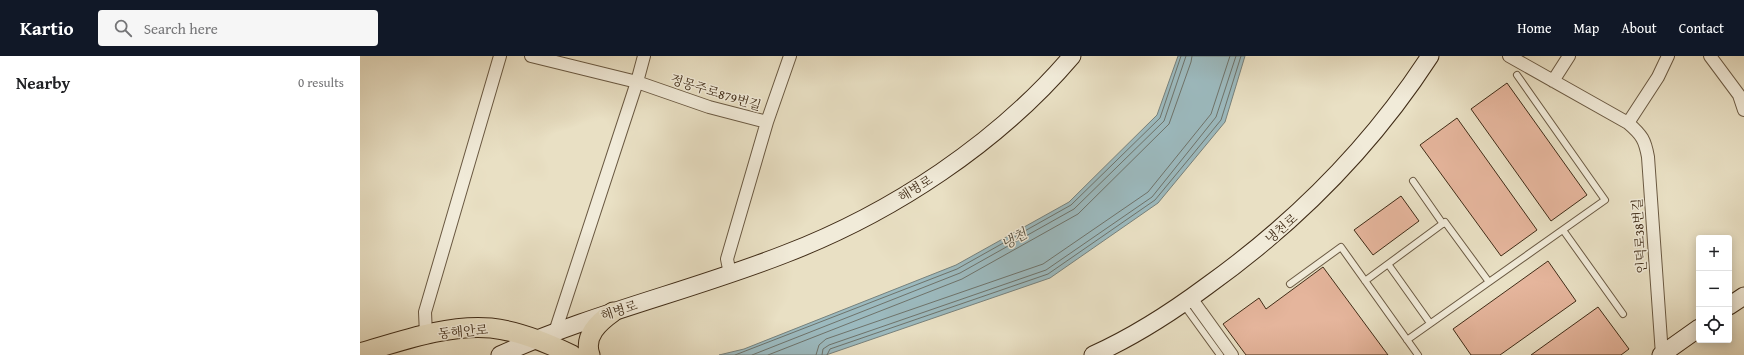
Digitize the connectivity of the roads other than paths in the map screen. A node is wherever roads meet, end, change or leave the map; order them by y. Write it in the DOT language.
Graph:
graph roads {
  1 [pos="500,56"];
  2 [pos="531,56"];
  3 [pos="644,56"];
  4 [pos="790,56"];
  5 [pos="1072,56"];
  6 [pos="1430,56"];
  7 [pos="1509,56"];
  8 [pos="1569,56"];
  9 [pos="1668,56"];
  10 [pos="1710,56"];
  11 [pos="1517,75"];
  12 [pos="1553,81"];
  13 [pos="637,82"];
  14 [pos="1741,98"];
  15 [pos="1744,110"];
  16 [pos="767,122"];
  17 [pos="1628,123"];
  18 [pos="1413,182"];
  19 [pos="1443,224"];
  20 [pos="1563,230"];
  21 [pos="1388,264"];
  22 [pos="730,274"];
  23 [pos="1365,281"];
  24 [pos="1488,282"];
  25 [pos="1290,284"];
  26 [pos="1744,296"];
  27 [pos="1187,301"];
  28 [pos="1732,304"];
  29 [pos="613,312"];
  30 [pos="1623,314"];
  31 [pos="1430,323"];
  32 [pos="1696,330"];
  33 [pos="555,332"];
  34 [pos="426,335"];
  35 [pos="534,340"];
  36 [pos="1407,340"];
  37 [pos="590,348"];
  38 [pos="360,352"];
  39 [pos="568,353"];
  40 [pos="500,355"];
  41 [pos="1093,355"];
  42 [pos="1220,355"];
  43 [pos="1232,355"];
  44 [pos="1418,355"];
  45 [pos="1661,355"];
  1 -- 34 [label="street"];
  2 -- 13 [label="street, 정몽주로879번길"];
  3 -- 13 [label="street"];
  4 -- 16 [label="street, 정몽주로879번길"];
  5 -- 22 [label="street, 해병로"];
  6 -- 27 [label="street, 냉천로"];
  7 -- 12 [label="street, 인덕로38번길"];
  8 -- 12 [label="street"];
  9 -- 17 [label="street"];
  10 -- 14 [label="street"];
  11 -- 20 [label="lane"];
  12 -- 17 [label="street, 인덕로38번길"];
  13 -- 16 [label="street, 정몽주로879번길"];
  13 -- 33 [label="street"];
  14 -- 15 [label="street"];
  16 -- 22 [label="street"];
  17 -- 45 [label="street, 인덕로38번길"];
  18 -- 19 [label="lane"];
  19 -- 21 [label="lane"];
  19 -- 24 [label="lane"];
  20 -- 24 [label="lane"];
  20 -- 30 [label="lane"];
  21 -- 23 [label="lane"];
  21 -- 31 [label="lane"];
  22 -- 29 [label="street, 해병로"];
  23 -- 25 [label="lane"];
  23 -- 36 [label="lane"];
  24 -- 31 [label="lane"];
  26 -- 28 [label="street"];
  27 -- 41 [label="street, 냉천로"];
  27 -- 42 [label="lane"];
  27 -- 43 [label="street"];
  29 -- 33 [label="street, 해병로"];
  29 -- 37 [label="main road"];
  31 -- 36 [label="lane"];
  32 -- 45 [label="street"];
  33 -- 35 [label="street, 해병로"];
  34 -- 35 [label="main road, 동해안로"];
  34 -- 38 [label="main road, 동해안로"];
  35 -- 39 [label="main road, 동해안로"];
  35 -- 40 [label="street, 해병로"];
  36 -- 44 [label="lane"];
}
